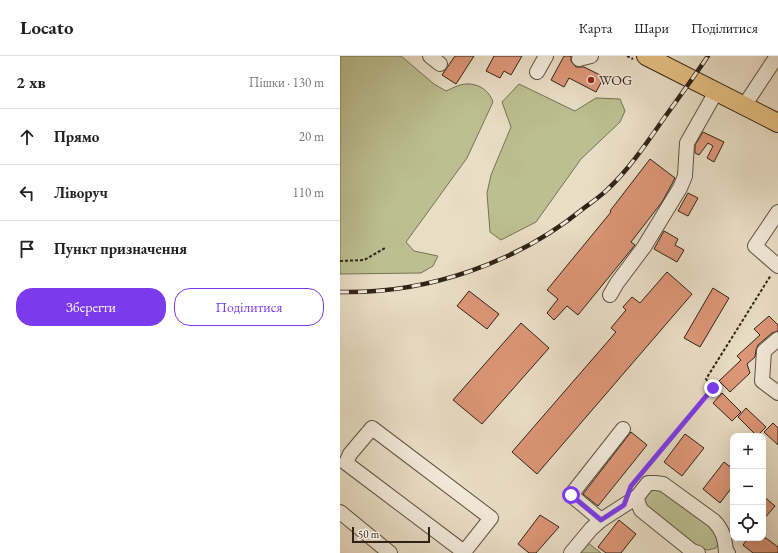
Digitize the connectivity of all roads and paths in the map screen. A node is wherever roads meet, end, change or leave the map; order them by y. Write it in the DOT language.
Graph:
graph roads {
  1 [pos="546,56"];
  2 [pos="777,56"];
  3 [pos="656,58"];
  4 [pos="537,72"];
  5 [pos="716,92"];
  6 [pos="744,106"];
  7 [pos="778,123"];
  8 [pos="778,212"];
  9 [pos="384,248"];
  10 [pos="340,261"];
  11 [pos="778,266"];
  12 [pos="610,295"];
  13 [pos="778,339"];
  14 [pos="778,393"];
  15 [pos="624,429"];
  16 [pos="640,475"];
  17 [pos="637,497"];
  18 [pos="340,512"];
  19 [pos="601,520"];
  20 [pos="464,552"];
  21 [pos="390,553"];
  22 [pos="571,553"];
  23 [pos="698,553"];
  24 [pos="726,553"];
  1 -- 4 [label="street"];
  2 -- 6 [label="street"];
  3 -- 5 [label="main road"];
  5 -- 6 [label="main road"];
  5 -- 12 [label="street"];
  6 -- 7 [label="main road"];
  8 -- 11 [label="street"];
  9 -- 10 [label="path"];
  11 -- 16 [label="path"];
  13 -- 14 [label="street"];
  15 -- 19 [label="street"];
  17 -- 19 [label="street"];
  17 -- 23 [label="street"];
  17 -- 24 [label="street"];
  18 -- 21 [label="street"];
  19 -- 22 [label="street"];
  20 -- 20 [label="street"];
}
